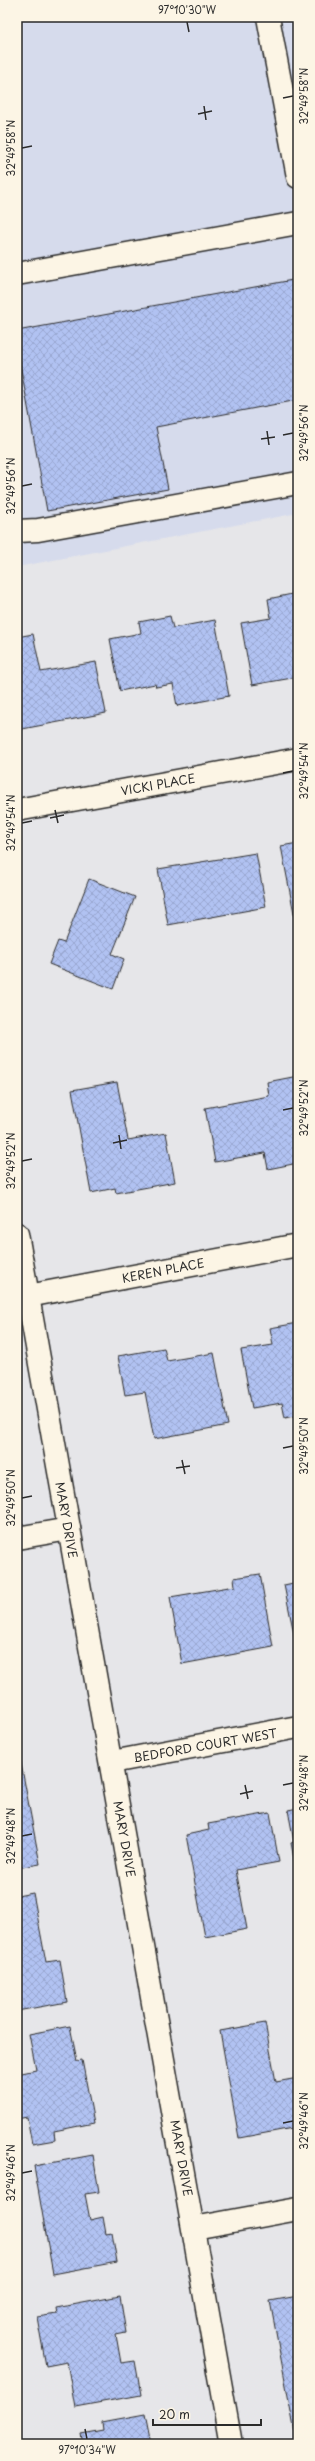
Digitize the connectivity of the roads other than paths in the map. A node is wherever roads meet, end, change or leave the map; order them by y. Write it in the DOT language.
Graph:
graph roads {
  1 [pos="268,17"];
  2 [pos="298,177"];
  3 [pos="298,223"];
  4 [pos="17,274"];
  5 [pos="298,483"];
  6 [pos="17,531"];
  7 [pos="298,759"];
  8 [pos="17,810"];
  9 [pos="17,1234"];
  10 [pos="298,1245"];
  11 [pos="28,1296"];
  12 [pos="69,1529"];
  13 [pos="17,1538"];
  14 [pos="298,1728"];
  15 [pos="112,1762"];
  16 [pos="298,2209"];
  17 [pos="194,2228"];
  18 [pos="231,2444"];
  1 -- 2 [label="street"];
  3 -- 4 [label="street"];
  5 -- 6 [label="street"];
  7 -- 8 [label="street, VICKI PLACE"];
  9 -- 11 [label="street, MARY DRIVE"];
  10 -- 11 [label="street, KEREN PLACE"];
  11 -- 12 [label="street, MARY DRIVE"];
  12 -- 13 [label="street"];
  12 -- 15 [label="street, MARY DRIVE"];
  14 -- 15 [label="street, BEDFORD COURT WEST"];
  15 -- 17 [label="street, MARY DRIVE"];
  16 -- 17 [label="street"];
  17 -- 18 [label="street, MARY DRIVE"];
}
